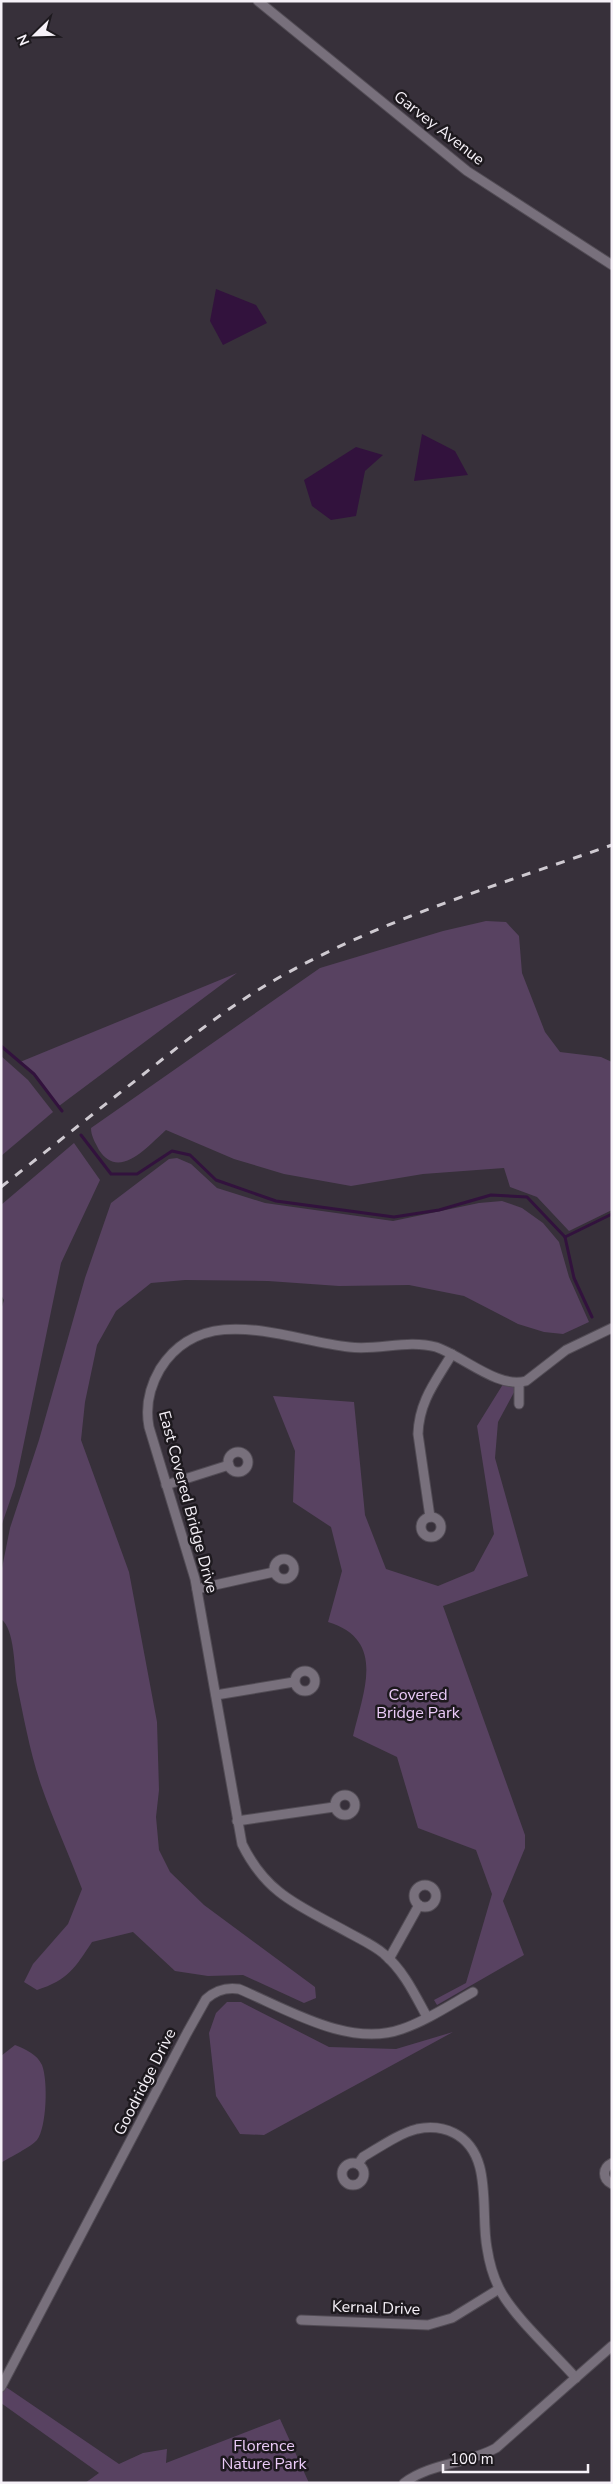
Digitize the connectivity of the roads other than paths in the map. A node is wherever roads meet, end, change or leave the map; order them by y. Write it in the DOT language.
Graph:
graph roads {
  1 [pos="258,1"];
  2 [pos="612,265"];
  3 [pos="612,1328"];
  4 [pos="452,1354"];
  5 [pos="518,1384"];
  6 [pos="518,1404"];
  7 [pos="229,1466"];
  8 [pos="166,1485"];
  9 [pos="430,1517"];
  10 [pos="274,1572"];
  11 [pos="197,1589"];
  12 [pos="294,1682"];
  13 [pos="216,1695"];
  14 [pos="334,1806"];
  15 [pos="237,1821"];
  16 [pos="419,1905"];
  17 [pos="390,1959"];
  18 [pos="473,1992"];
  19 [pos="427,2018"];
  20 [pos="358,2164"];
  21 [pos="612,2164"];
  22 [pos="612,2184"];
  23 [pos="499,2289"];
  24 [pos="301,2320"];
  25 [pos="612,2346"];
  26 [pos="576,2378"];
  27 [pos="1,2387"];
  28 [pos="404,2483"];
  1 -- 2 [label="street, Garvey Avenue"];
  3 -- 5 [label="street"];
  4 -- 5 [label="street, East Covered Bridge Drive"];
  4 -- 8 [label="street, East Covered Bridge Drive"];
  4 -- 9 [label="street"];
  5 -- 6 [label="street"];
  7 -- 8 [label="street"];
  8 -- 11 [label="street, East Covered Bridge Drive"];
  10 -- 11 [label="street"];
  11 -- 13 [label="street, East Covered Bridge Drive"];
  12 -- 13 [label="street"];
  13 -- 15 [label="street, East Covered Bridge Drive"];
  14 -- 15 [label="street"];
  15 -- 17 [label="street, East Covered Bridge Drive"];
  16 -- 17 [label="street"];
  17 -- 19 [label="street, East Covered Bridge Drive"];
  18 -- 19 [label="street, Goodridge Drive"];
  19 -- 27 [label="street, Goodridge Drive"];
  20 -- 23 [label="street"];
  21 -- 22 [label="street"];
  23 -- 24 [label="street, Kernal Drive"];
  23 -- 26 [label="street"];
  25 -- 26 [label="street"];
  26 -- 28 [label="street"];
}
